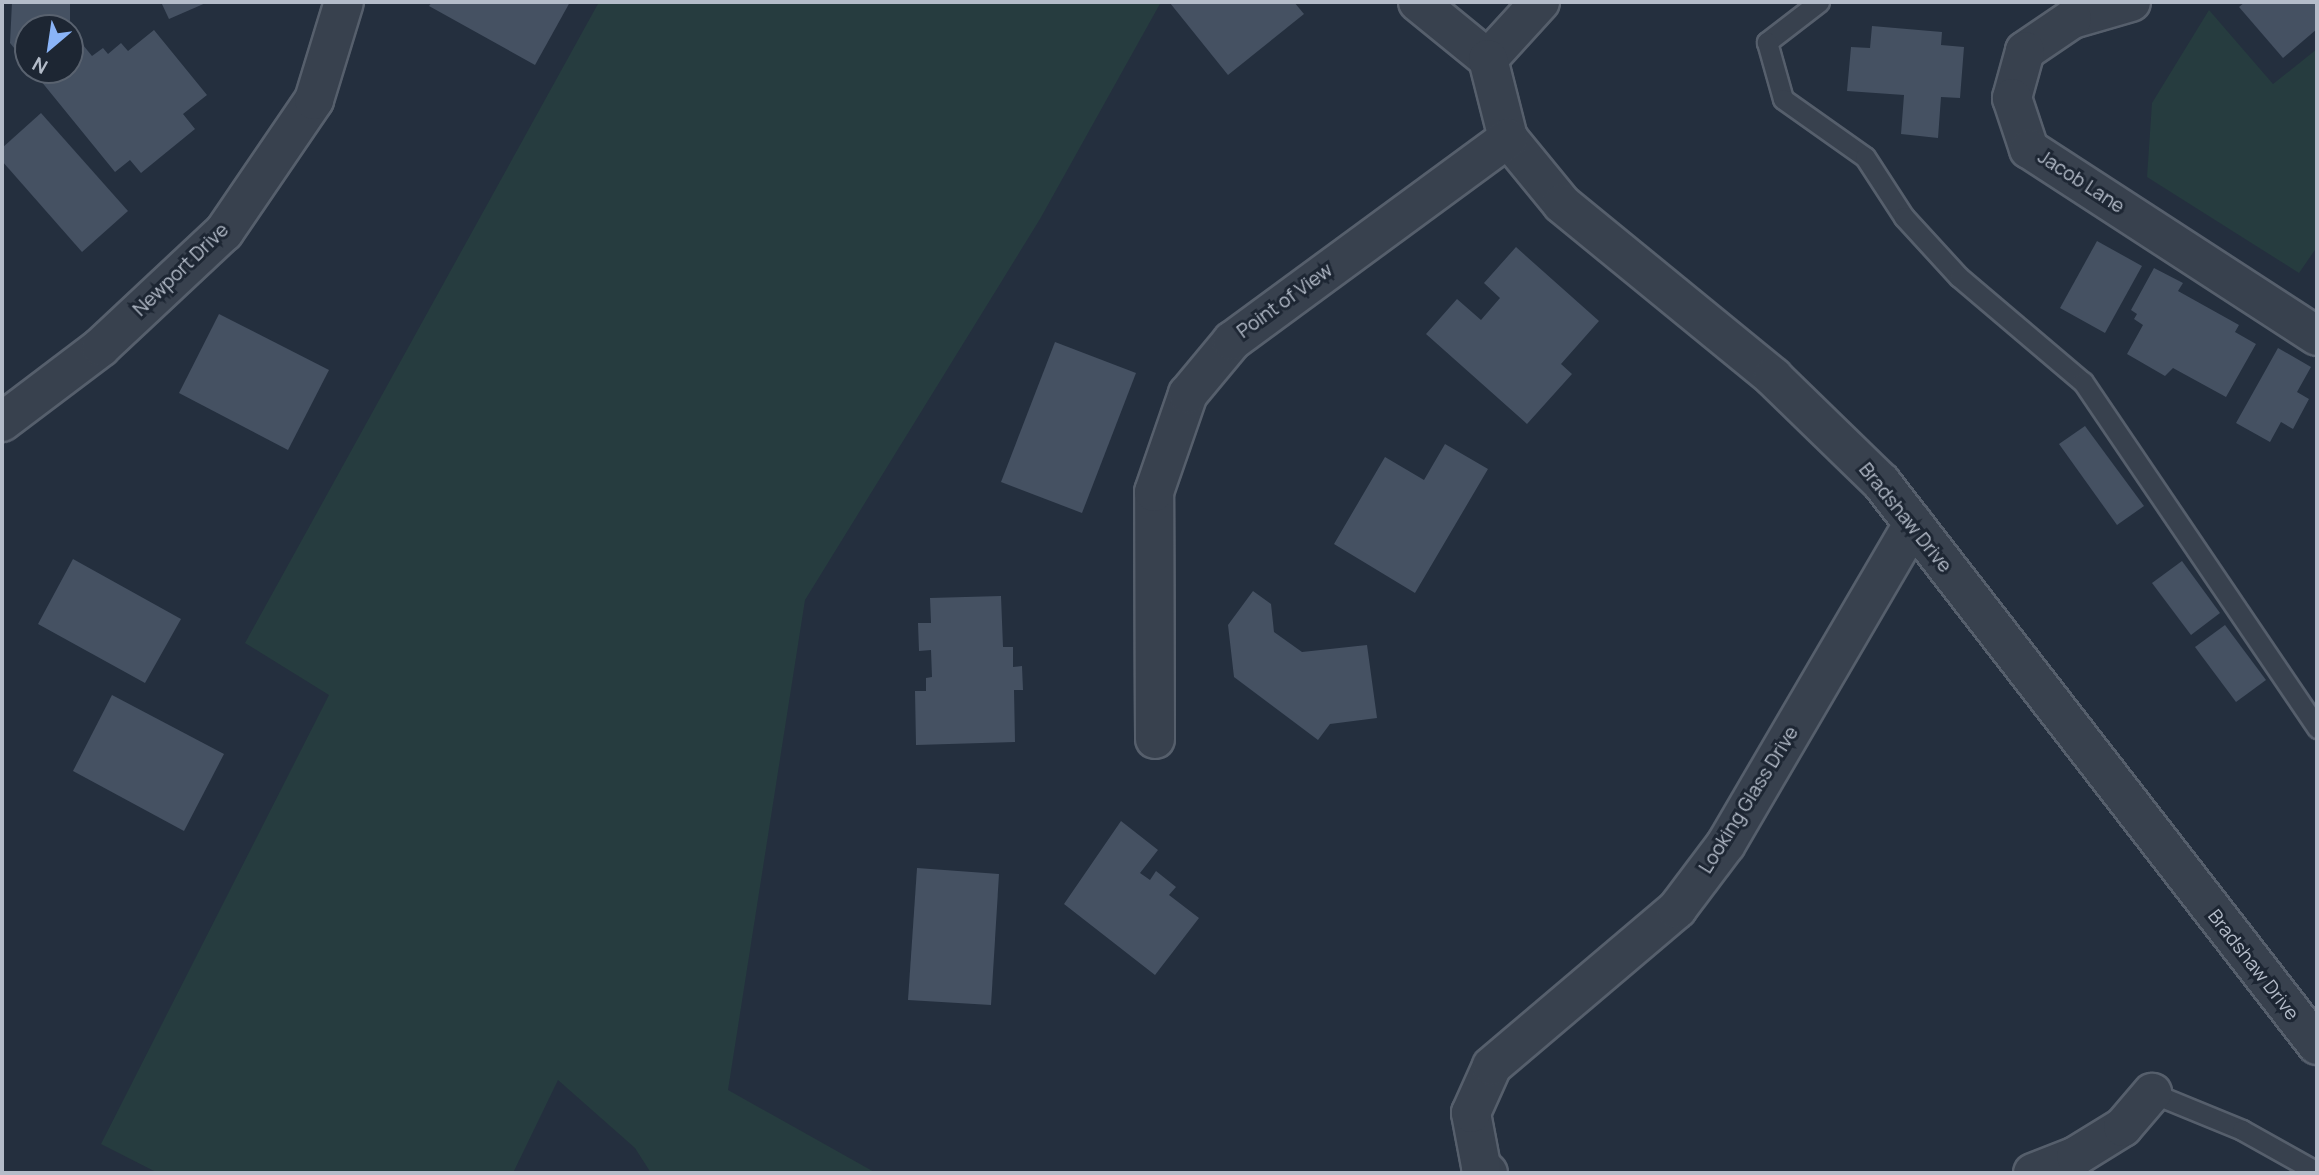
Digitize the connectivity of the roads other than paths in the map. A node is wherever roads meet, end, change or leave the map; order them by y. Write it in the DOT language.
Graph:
graph roads {
  1 [pos="344,2"];
  2 [pos="1418,2"];
  3 [pos="1540,2"];
  4 [pos="1819,2"];
  5 [pos="2131,2"];
  6 [pos="1488,59"];
  7 [pos="1508,138"];
  8 [pos="2317,336"];
  9 [pos="2,422"];
  10 [pos="1913,524"];
  11 [pos="2317,729"];
  12 [pos="1154,739"];
  13 [pos="2317,1045"];
  14 [pos="2152,1093"];
  15 [pos="2317,1172"];
  16 [pos="1488,1173"];
  17 [pos="2033,1173"];
  1 -- 9 [label="street, Newport Drive"];
  2 -- 6 [label="street"];
  3 -- 6 [label="street"];
  4 -- 11 [label="lane"];
  5 -- 8 [label="street, Jacob Lane"];
  6 -- 7 [label="street, Bradshaw Drive"];
  7 -- 10 [label="street, Bradshaw Drive"];
  7 -- 12 [label="street, Point of View"];
  10 -- 13 [label="street, Bradshaw Drive"];
  10 -- 16 [label="street, Looking Glass Drive"];
  14 -- 15 [label="lane"];
  14 -- 17 [label="street"];
}
